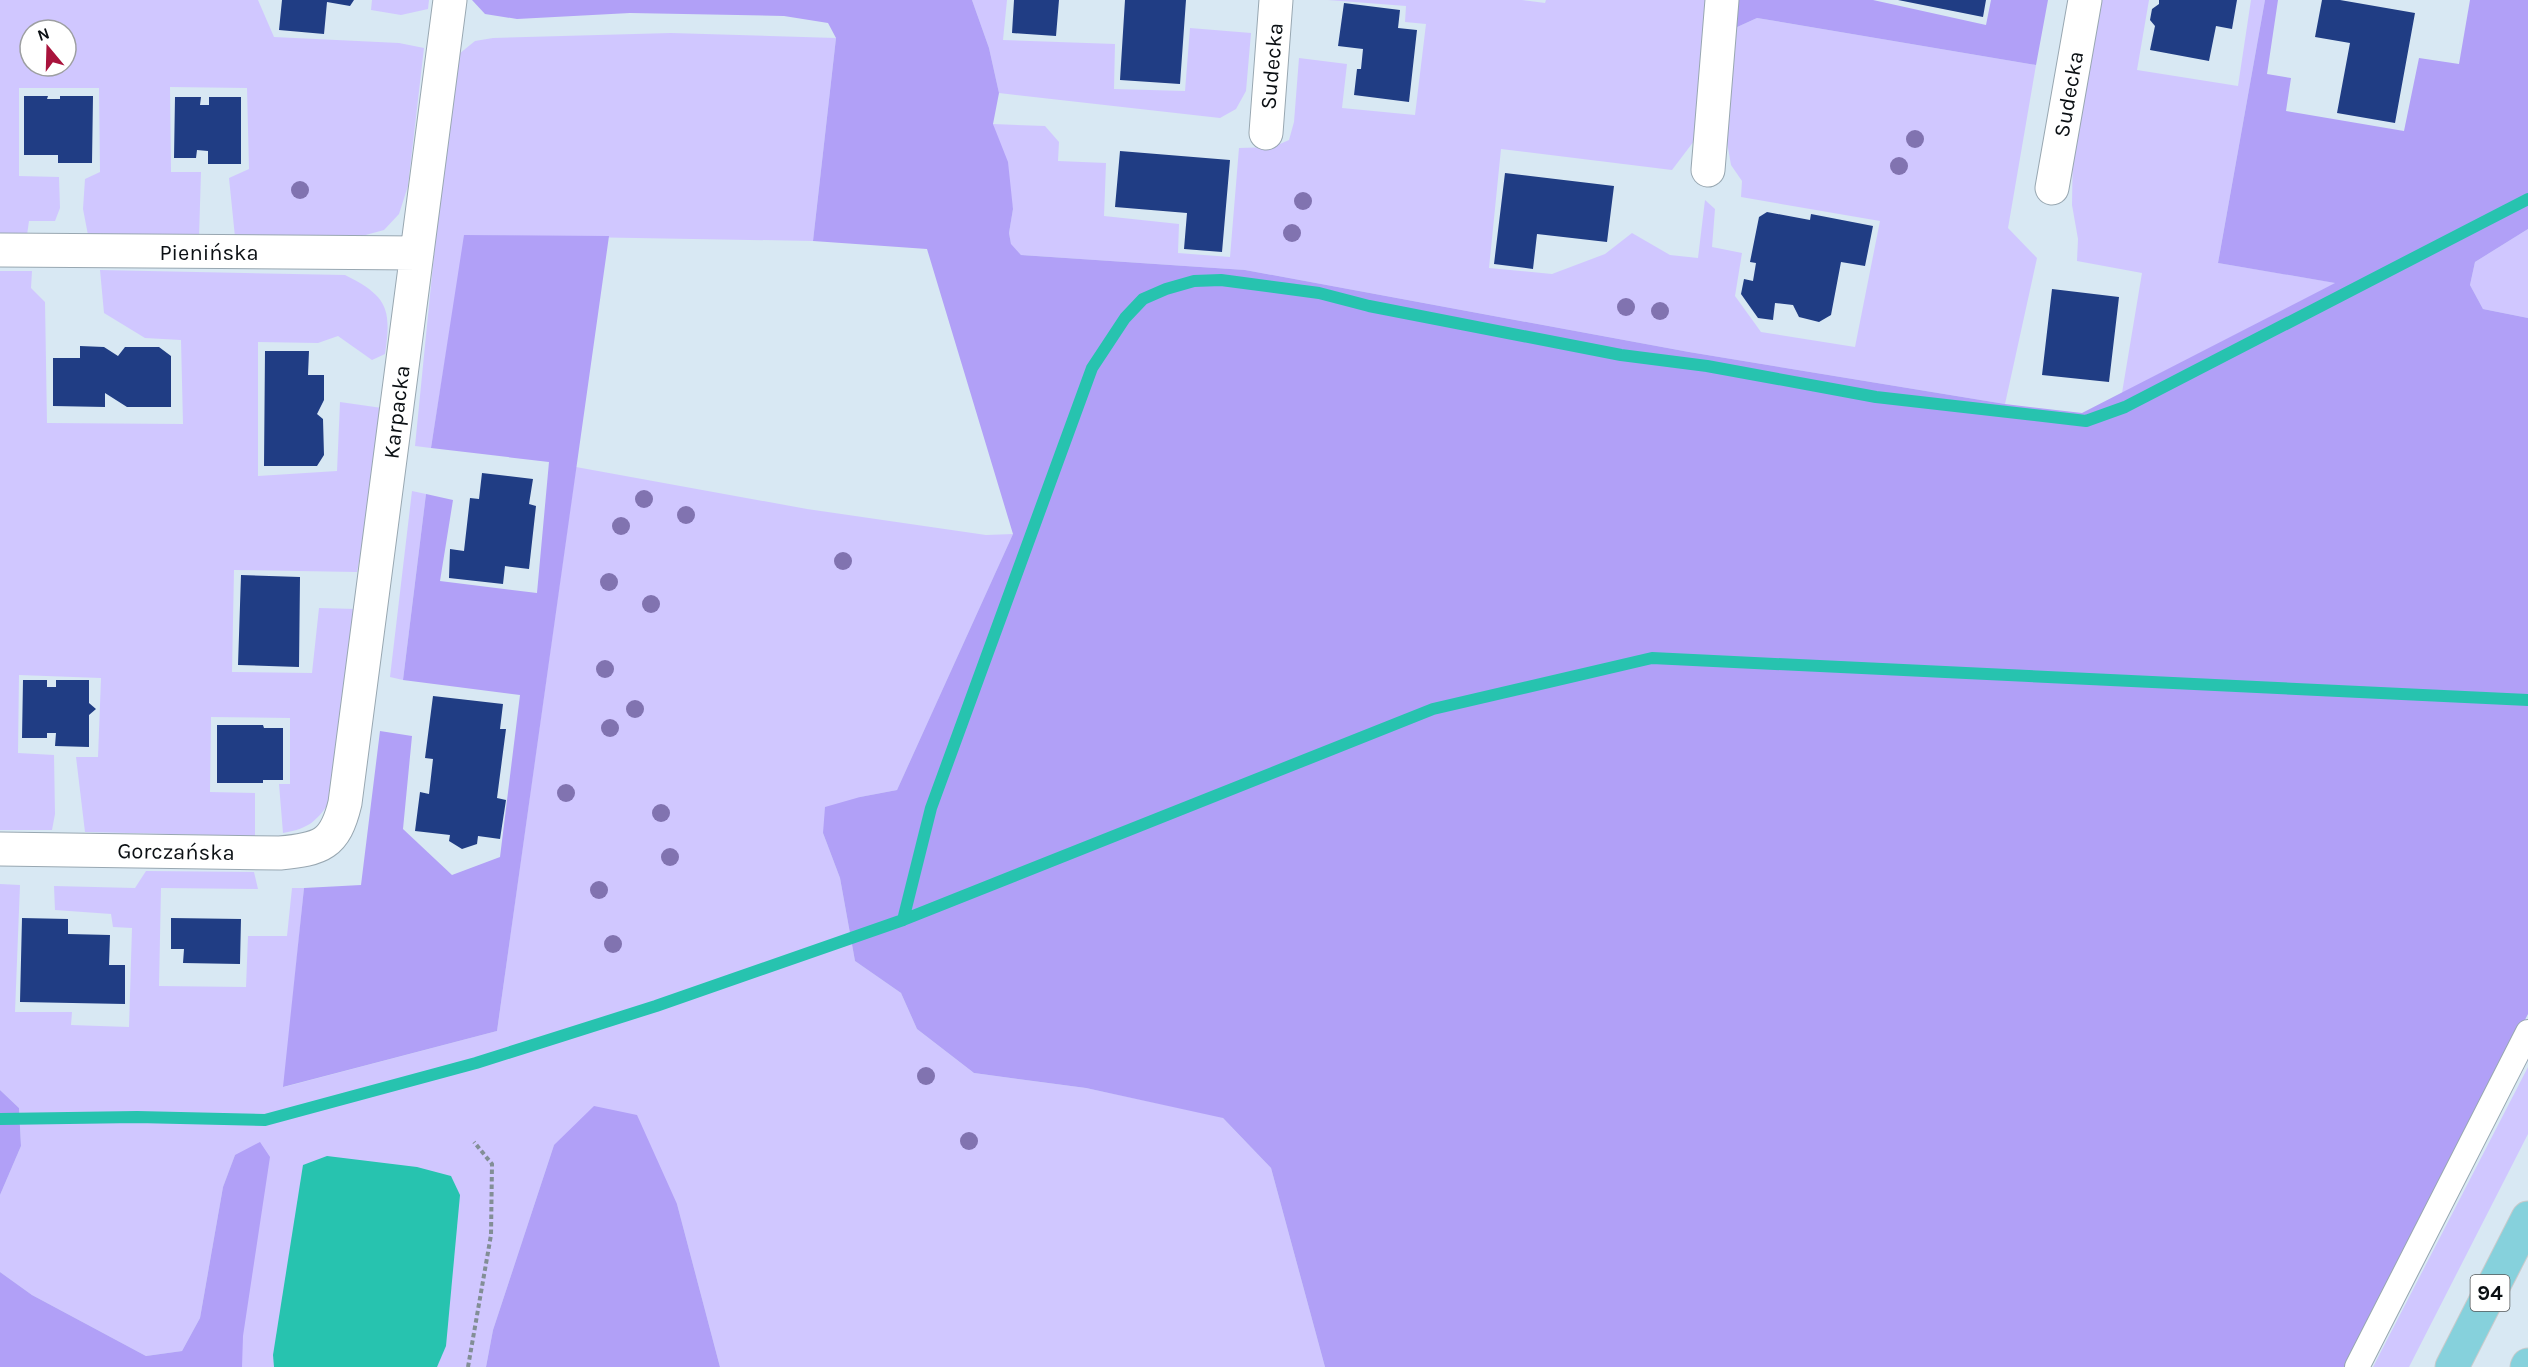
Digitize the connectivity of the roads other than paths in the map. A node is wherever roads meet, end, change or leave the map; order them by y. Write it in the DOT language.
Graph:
graph roads {
  1 [pos="450,0"];
  2 [pos="1276,0"];
  3 [pos="1722,0"];
  4 [pos="2085,0"];
  5 [pos="1266,133"];
  6 [pos="1708,170"];
  7 [pos="2052,188"];
  8 [pos="0,250"];
  9 [pos="417,253"];
  10 [pos="340,824"];
  11 [pos="0,849"];
  12 [pos="2528,1032"];
  13 [pos="2528,1218"];
  14 [pos="2356,1367"];
  15 [pos="2452,1367"];
  1 -- 9 [label="street, Karpacka"];
  2 -- 5 [label="street, Sudecka"];
  3 -- 6 [label="street"];
  4 -- 7 [label="street, Sudecka"];
  8 -- 9 [label="street, Pienińska"];
  9 -- 10 [label="street, Karpacka"];
  10 -- 11 [label="street, Gorczańska"];
  12 -- 14 [label="lane"];
  13 -- 15 [label="main road, 94"];
}
